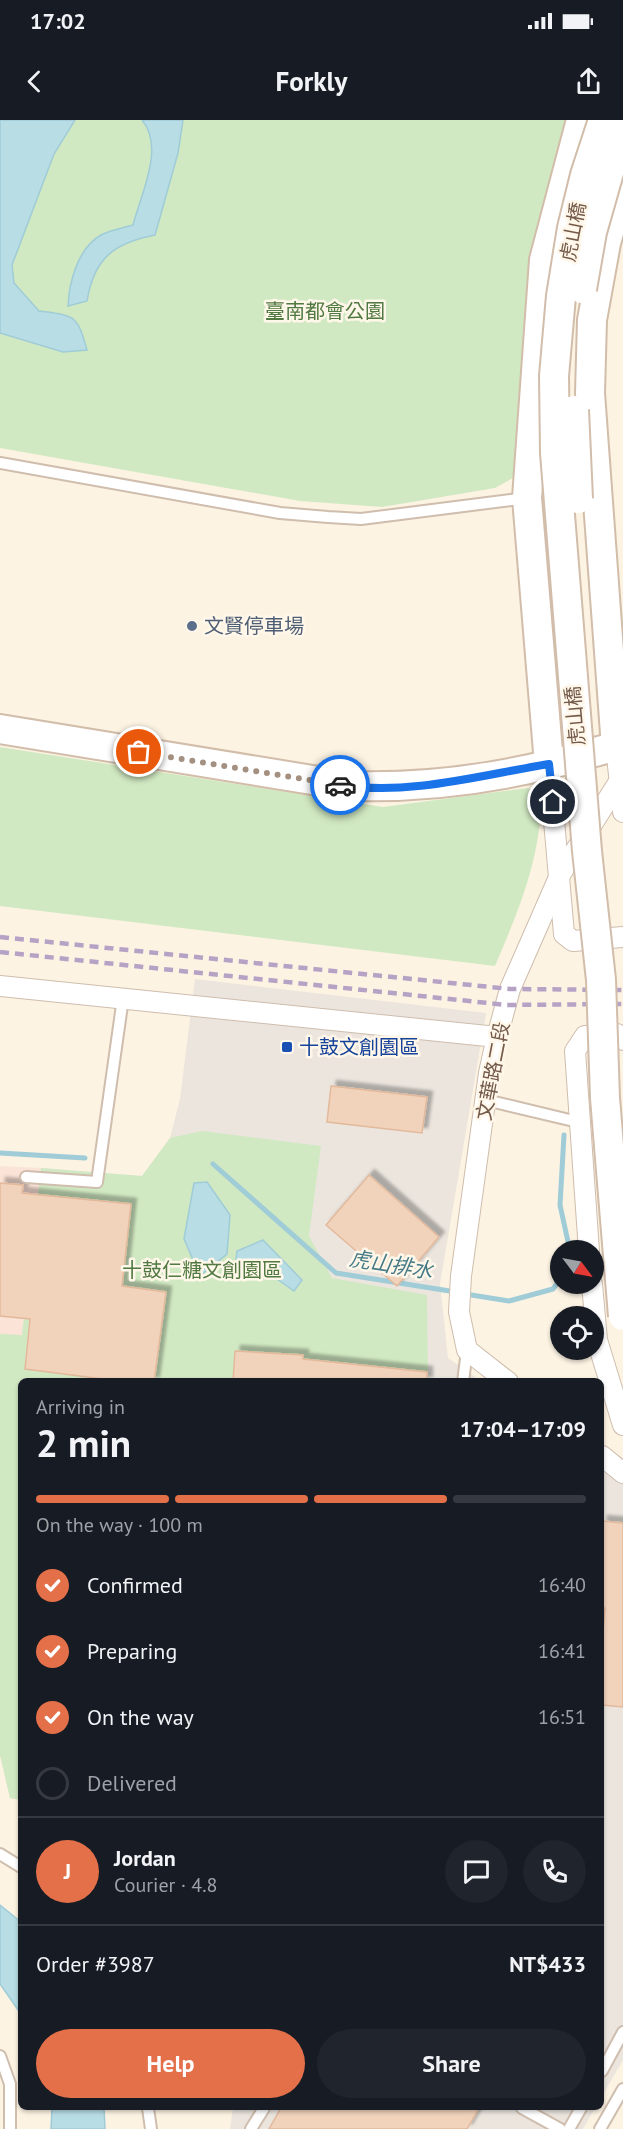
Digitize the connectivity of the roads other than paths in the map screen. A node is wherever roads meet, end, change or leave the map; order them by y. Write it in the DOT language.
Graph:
graph roads {
  1 [pos="581,120"];
  2 [pos="603,120"];
  3 [pos="623,123"];
  4 [pos="623,183"];
  5 [pos="0,463"];
  6 [pos="527,498"];
  7 [pos="0,729"];
  8 [pos="620,746"];
  9 [pos="549,764"];
  10 [pos="620,780"];
  11 [pos="623,812"];
  12 [pos="560,875"];
  13 [pos="623,937"];
  14 [pos="0,986"];
  15 [pos="123,998"];
  16 [pos="498,1037"];
  17 [pos="623,1040"];
  18 [pos="623,1057"];
  19 [pos="486,1100"];
  20 [pos="578,1122"];
  21 [pos="26,1177"];
  22 [pos="588,1240"];
  23 [pos="593,1294"];
  24 [pos="623,1316"];
  25 [pos="467,1350"];
  26 [pos="464,1378"];
  27 [pos="503,1378"];
  28 [pos="623,1425"];
  29 [pos="604,1458"];
  30 [pos="623,1473"];
  31 [pos="0,1854"];
  32 [pos="18,1865"];
  33 [pos="623,2032"];
  34 [pos="0,2056"];
  35 [pos="604,2067"];
  36 [pos="623,2089"];
  37 [pos="148,2110"];
  38 [pos="263,2110"];
  39 [pos="526,2110"];
  40 [pos="580,2110"];
  41 [pos="10,2129"];
  42 [pos="151,2129"];
  43 [pos="251,2129"];
  44 [pos="560,2129"];
  45 [pos="569,2129"];
  46 [pos="600,2129"];
  1 -- 6 [label="street"];
  2 -- 24 [label="street, 虎山橋, bridge"];
  3 -- 18 [label="street, 虎山橋, bridge"];
  4 -- 8 [label="street"];
  5 -- 6 [label="lane"];
  6 -- 9 [label="street"];
  7 -- 9 [label="street"];
  8 -- 9 [label="street"];
  8 -- 10 [label="street"];
  9 -- 12 [label="street, 文華路二段"];
  10 -- 11 [label="street"];
  10 -- 12 [label="street, 文華路二段"];
  12 -- 13 [label="street, 文華路二段"];
  12 -- 16 [label="street, 文華路二段"];
  14 -- 15 [label="street"];
  15 -- 16 [label="street"];
  15 -- 21 [label="lane"];
  16 -- 19 [label="street, 文華路二段"];
  17 -- 20 [label="street"];
  19 -- 20 [label="lane"];
  19 -- 25 [label="street, 文華路二段"];
  20 -- 22 [label="street"];
  23 -- 28 [label="street"];
  25 -- 26 [label="lane"];
  25 -- 27 [label="street"];
  29 -- 30 [label="street"];
  31 -- 32 [label="lane"];
  33 -- 35 [label="lane"];
  34 -- 41 [label="lane"];
  36 -- 46 [label="lane"];
  37 -- 42 [label="lane"];
  38 -- 43 [label="lane"];
  39 -- 44 [label="lane"];
  40 -- 45 [label="lane"];
}
